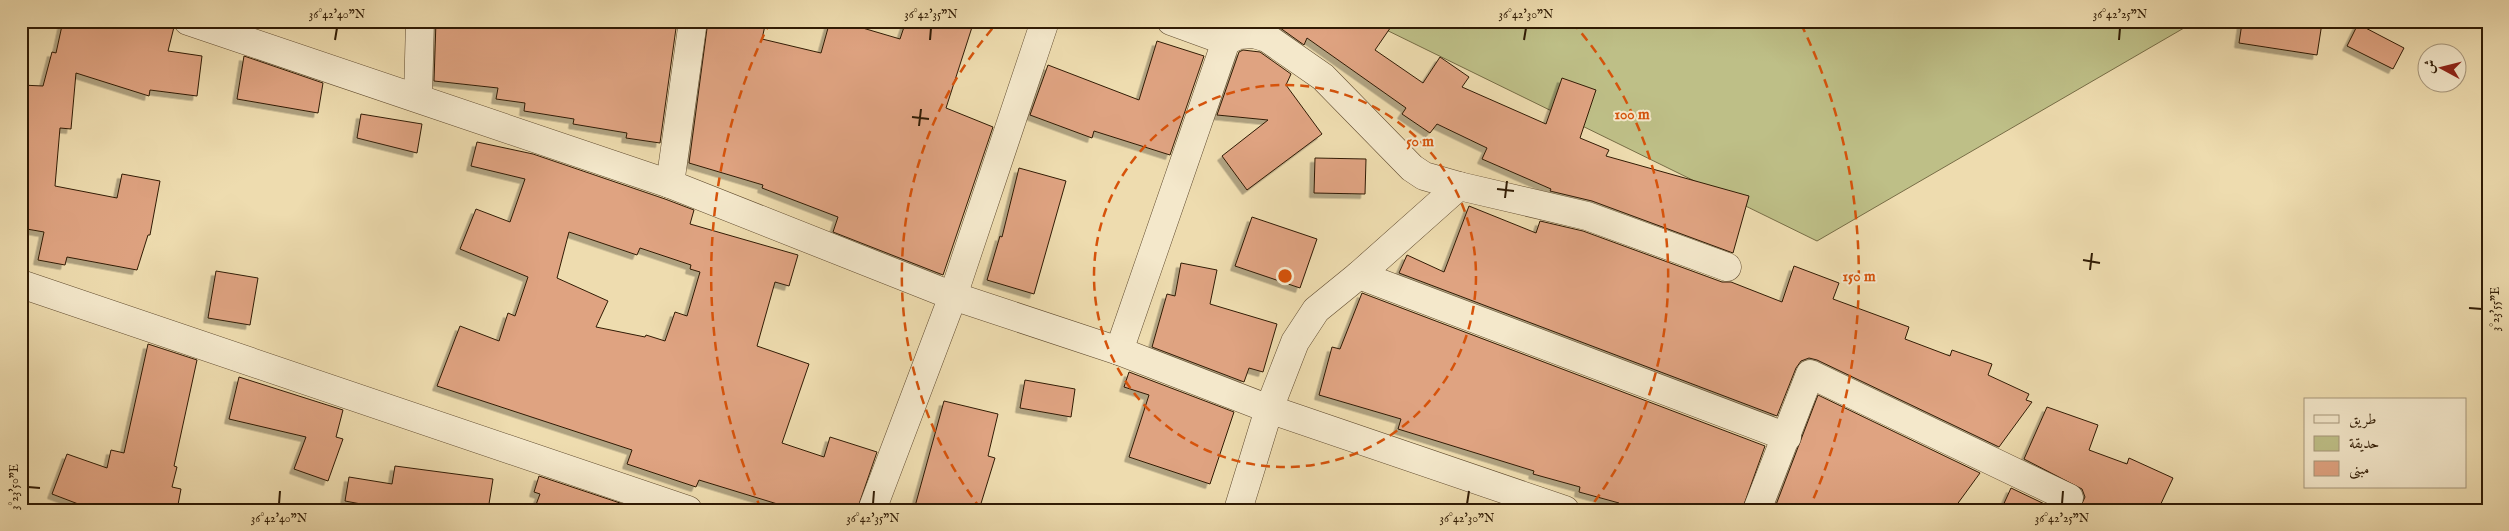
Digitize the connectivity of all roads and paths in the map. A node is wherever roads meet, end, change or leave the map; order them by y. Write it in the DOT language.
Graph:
graph roads {
  1 [pos="188,21"];
  2 [pos="420,21"];
  3 [pos="694,21"];
  4 [pos="1046,21"];
  5 [pos="1170,21"];
  6 [pos="1226,41"];
  7 [pos="418,97"];
  8 [pos="670,184"];
  9 [pos="1459,186"];
  10 [pos="1727,267"];
  11 [pos="1359,275"];
  12 [pos="21,284"];
  13 [pos="953,296"];
  14 [pos="1119,350"];
  15 [pos="1269,409"];
  16 [pos="1787,437"];
  17 [pos="2069,498"];
  18 [pos="688,510"];
  19 [pos="872,510"];
  20 [pos="1238,510"];
  21 [pos="1565,510"];
  22 [pos="1757,510"];
  1 -- 7 [label="street"];
  2 -- 7 [label="street"];
  3 -- 8 [label="street"];
  4 -- 13 [label="street"];
  5 -- 6 [label="street"];
  6 -- 9 [label="street"];
  6 -- 14 [label="street"];
  7 -- 8 [label="street"];
  8 -- 13 [label="street"];
  9 -- 10 [label="street"];
  9 -- 11 [label="street"];
  11 -- 15 [label="street"];
  11 -- 16 [label="street"];
  12 -- 18 [label="street"];
  13 -- 14 [label="street"];
  13 -- 19 [label="street"];
  14 -- 15 [label="street"];
  15 -- 20 [label="street"];
  15 -- 21 [label="street"];
  16 -- 17 [label="street"];
  16 -- 22 [label="street"];
}
